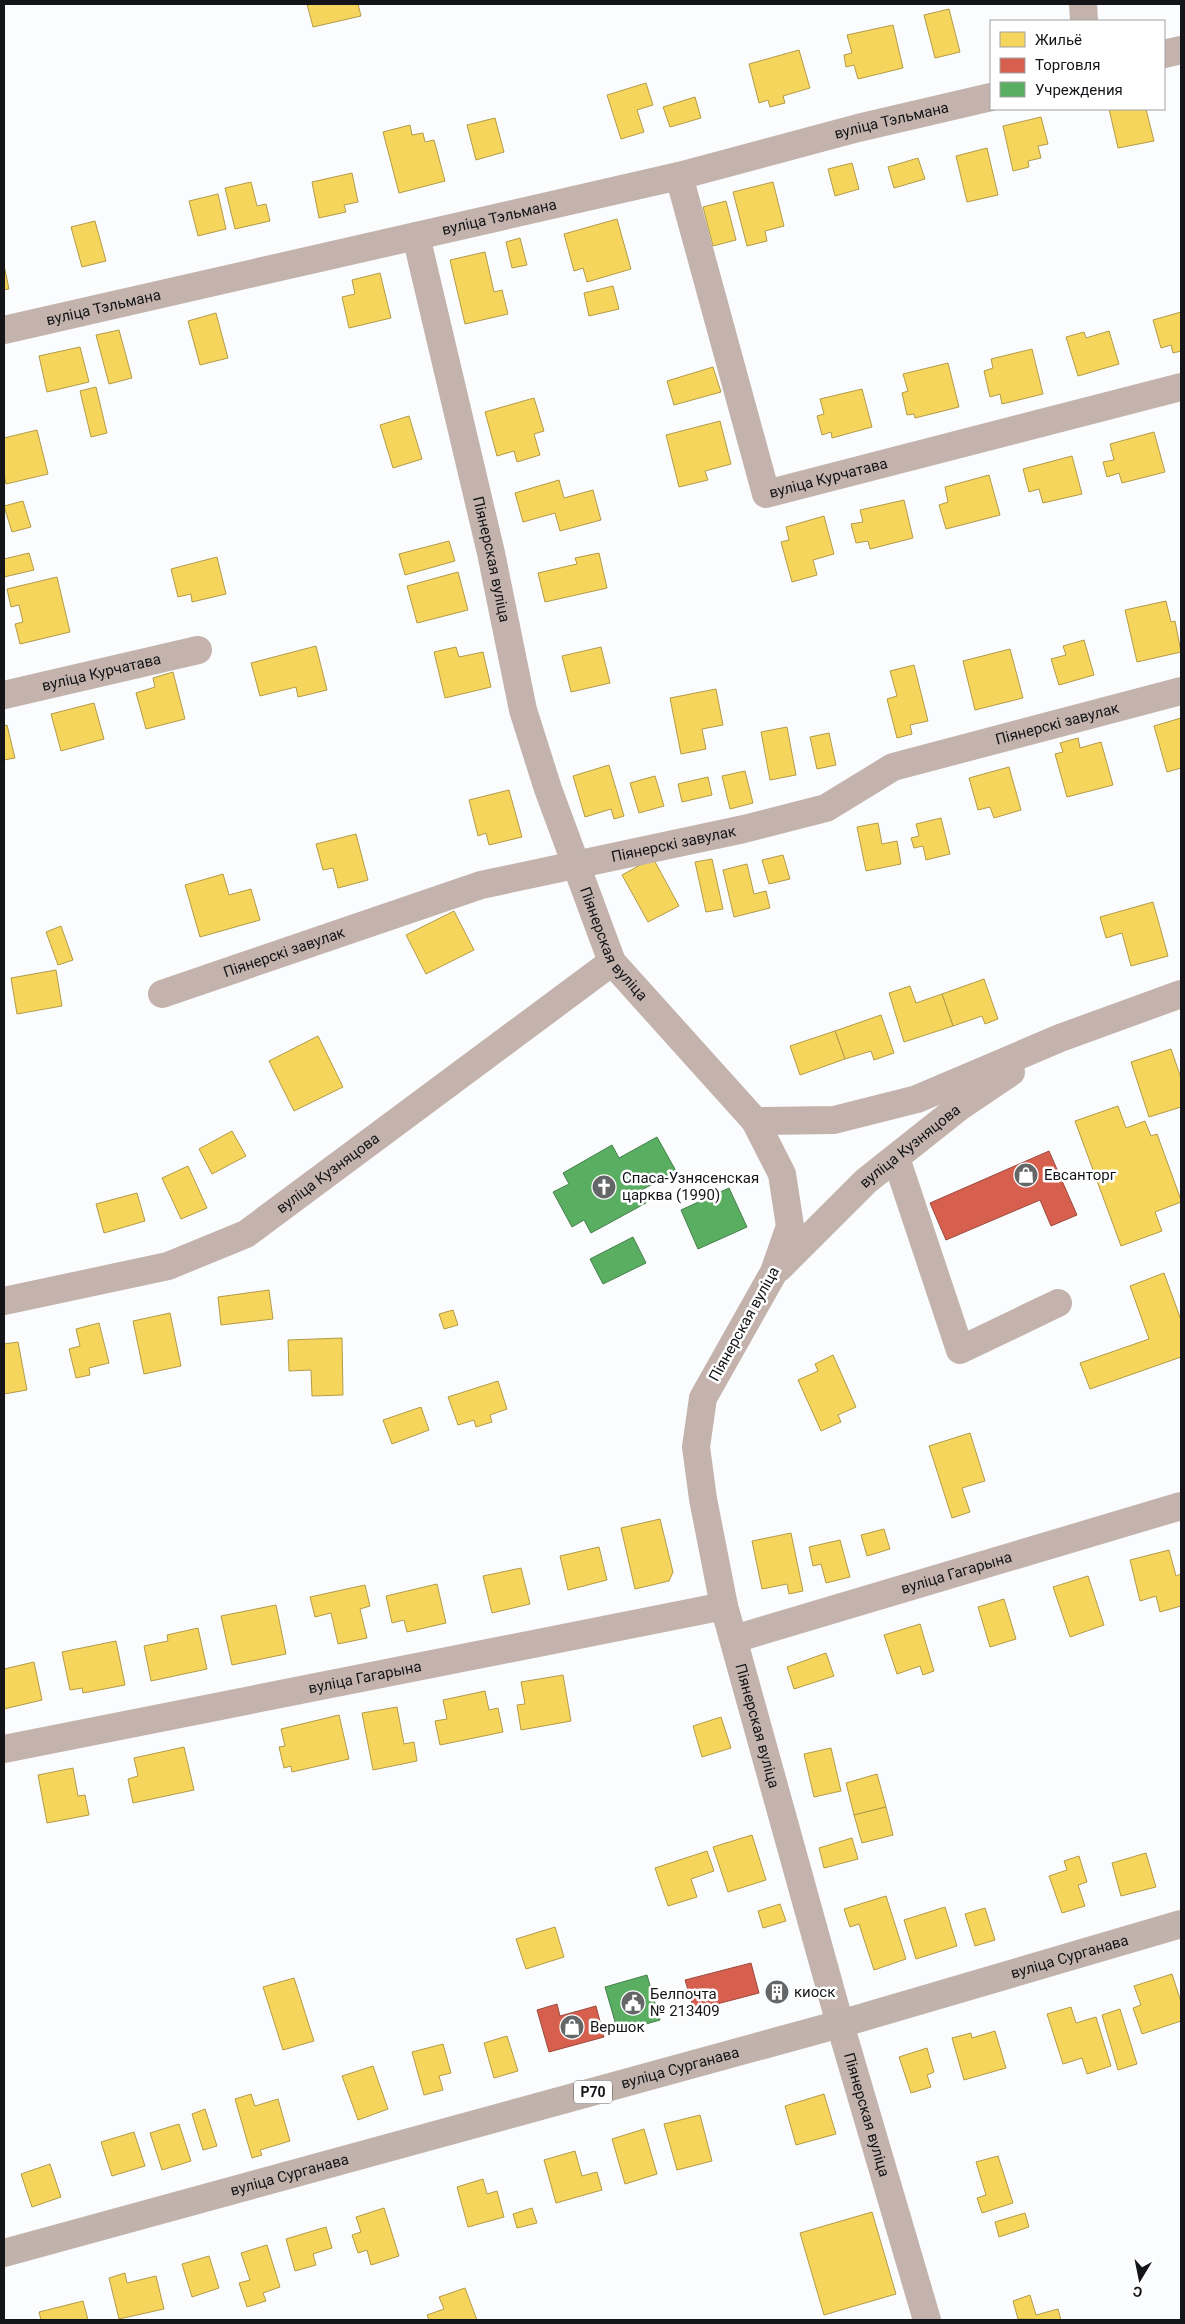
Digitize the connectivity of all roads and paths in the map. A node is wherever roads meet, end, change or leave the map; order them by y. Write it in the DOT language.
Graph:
graph roads {
  1 [pos="1083,4"];
  2 [pos="1084,20"];
  3 [pos="1181,50"];
  4 [pos="1165,54"];
  5 [pos="990,97"];
  6 [pos="679,176"];
  7 [pos="416,236"];
  8 [pos="4,330"];
  9 [pos="1181,387"];
  10 [pos="198,650"];
  11 [pos="1181,691"];
  12 [pos="4,695"];
  13 [pos="576,866"];
  14 [pos="612,962"];
  15 [pos="162,994"];
  16 [pos="1181,994"];
  17 [pos="1060,1038"];
  18 [pos="755,1121"];
  19 [pos="896,1158"];
  20 [pos="774,1272"];
  21 [pos="4,1301"];
  22 [pos="1058,1302"];
  23 [pos="1181,1506"];
  24 [pos="724,1606"];
  25 [pos="734,1639"];
  26 [pos="4,1750"];
  27 [pos="1181,1924"];
  28 [pos="840,2024"];
  29 [pos="4,2253"];
  30 [pos="928,2320"];
  1 -- 2 [label="street"];
  3 -- 4 [label="street"];
  5 -- 6 [label="street, вуліца Тэльмана"];
  6 -- 7 [label="street, вуліца Тэльмана"];
  6 -- 9 [label="street, вуліца Курчатава"];
  7 -- 8 [label="street, вуліца Тэльмана"];
  7 -- 13 [label="street, Піянерская вуліца"];
  10 -- 12 [label="street, вуліца Курчатава"];
  11 -- 13 [label="street, Піянерскі завулак"];
  13 -- 14 [label="street, Піянерская вуліца"];
  13 -- 15 [label="street, Піянерскі завулак"];
  14 -- 18 [label="street, Піянерская вуліца"];
  14 -- 21 [label="street, вуліца Кузняцова"];
  16 -- 17 [label="street, вуліца Кузняцова"];
  17 -- 18 [label="street, вуліца Кузняцова"];
  17 -- 19 [label="street, вуліца Кузняцова"];
  18 -- 20 [label="street, Піянерская вуліца"];
  19 -- 20 [label="street, вуліца Кузняцова"];
  19 -- 22 [label="street"];
  20 -- 24 [label="street, Піянерская вуліца"];
  23 -- 25 [label="street, вуліца Гагарына"];
  24 -- 25 [label="street, Піянерская вуліца"];
  24 -- 26 [label="street, вуліца Гагарына"];
  25 -- 28 [label="street, Піянерская вуліца"];
  27 -- 28 [label="main road, вуліца Сурганава / Р70"];
  28 -- 29 [label="main road, вуліца Сурганава / Р70"];
  28 -- 30 [label="street, Піянерская вуліца"];
}
